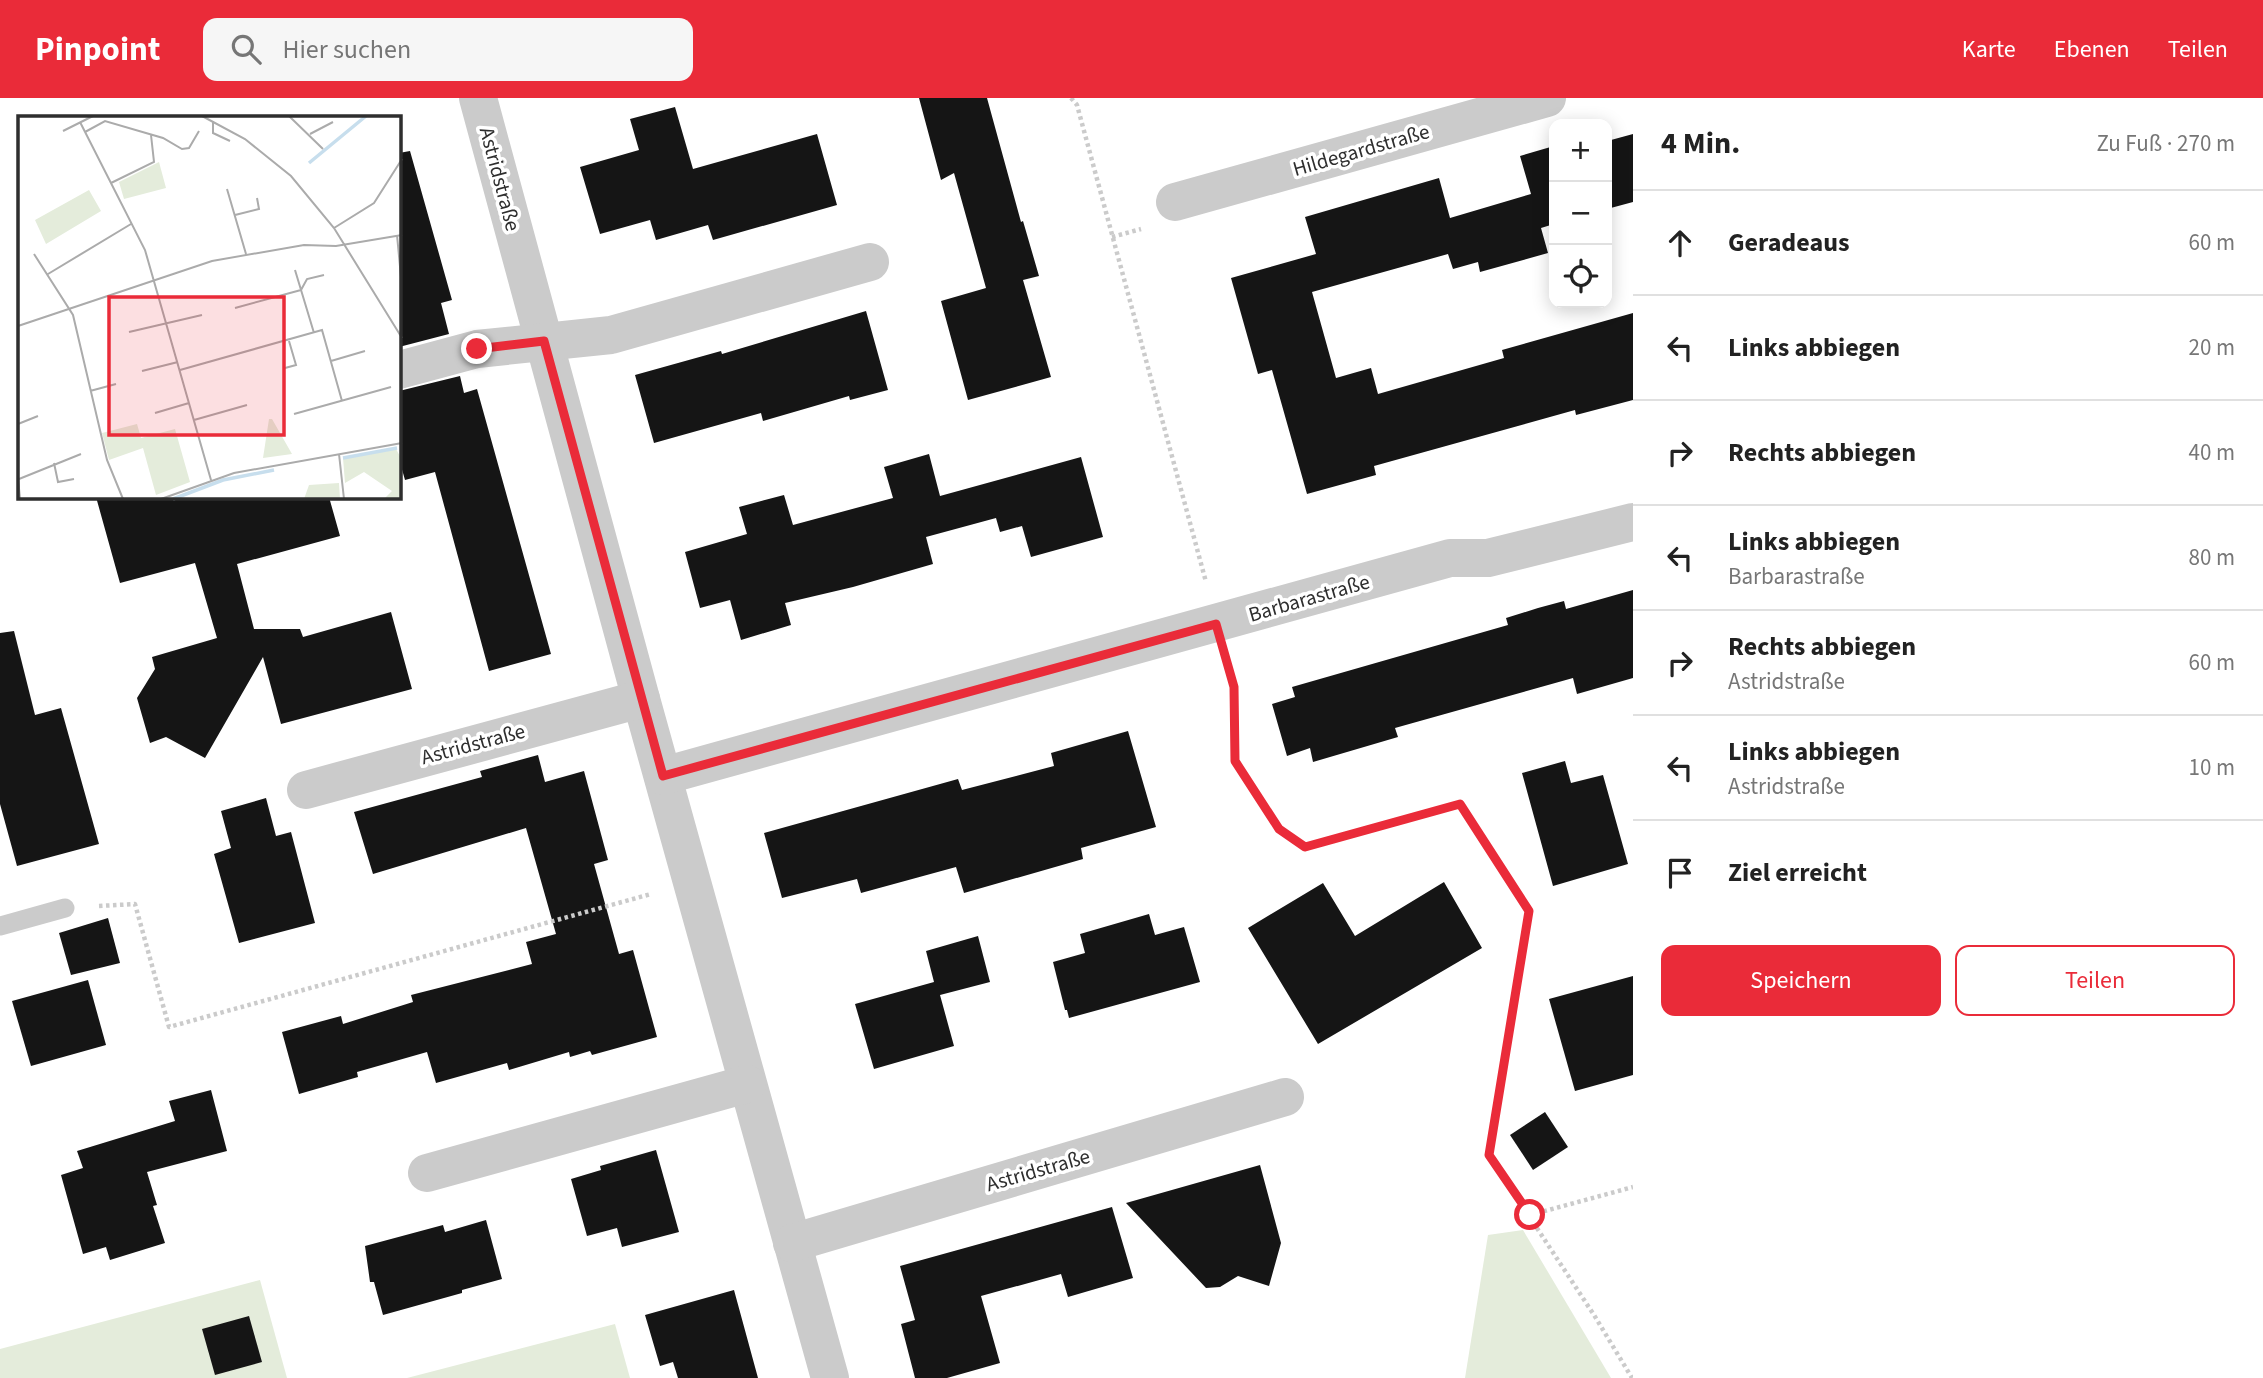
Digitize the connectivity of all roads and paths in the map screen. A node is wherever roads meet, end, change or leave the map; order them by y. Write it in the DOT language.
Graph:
graph roads {
  1 [pos="478,98"];
  2 [pos="1071,98"];
  3 [pos="1547,98"];
  4 [pos="1175,202"];
  5 [pos="870,262"];
  6 [pos="544,341"];
  7 [pos="401,369"];
  8 [pos="1633,522"];
  9 [pos="1216,624"];
  10 [pos="640,699"];
  11 [pos="663,776"];
  12 [pos="306,790"];
  13 [pos="692,883"];
  14 [pos="65,908"];
  15 [pos="0,926"];
  16 [pos="747,1084"];
  17 [pos="1285,1097"];
  18 [pos="427,1173"];
  19 [pos="1633,1187"];
  20 [pos="1530,1215"];
  21 [pos="792,1243"];
  22 [pos="830,1378"];
  23 [pos="1632,1378"];
  1 -- 6 [label="street, Astridstraße"];
  2 -- 9 [label="path"];
  3 -- 4 [label="street, Hildegardstraße"];
  5 -- 6 [label="street"];
  6 -- 7 [label="street"];
  6 -- 10 [label="street, Astridstraße"];
  8 -- 9 [label="street, Barbarastraße"];
  9 -- 11 [label="street, Barbarastraße"];
  9 -- 20 [label="path"];
  10 -- 11 [label="street, Astridstraße"];
  10 -- 12 [label="street, Astridstraße"];
  11 -- 13 [label="street, Astridstraße"];
  13 -- 14 [label="path"];
  13 -- 16 [label="street, Astridstraße"];
  14 -- 15 [label="lane"];
  16 -- 18 [label="street"];
  16 -- 21 [label="street, Astridstraße"];
  17 -- 21 [label="street, Astridstraße"];
  19 -- 20 [label="path"];
  20 -- 23 [label="path"];
  21 -- 22 [label="street, Astridstraße"];
}
